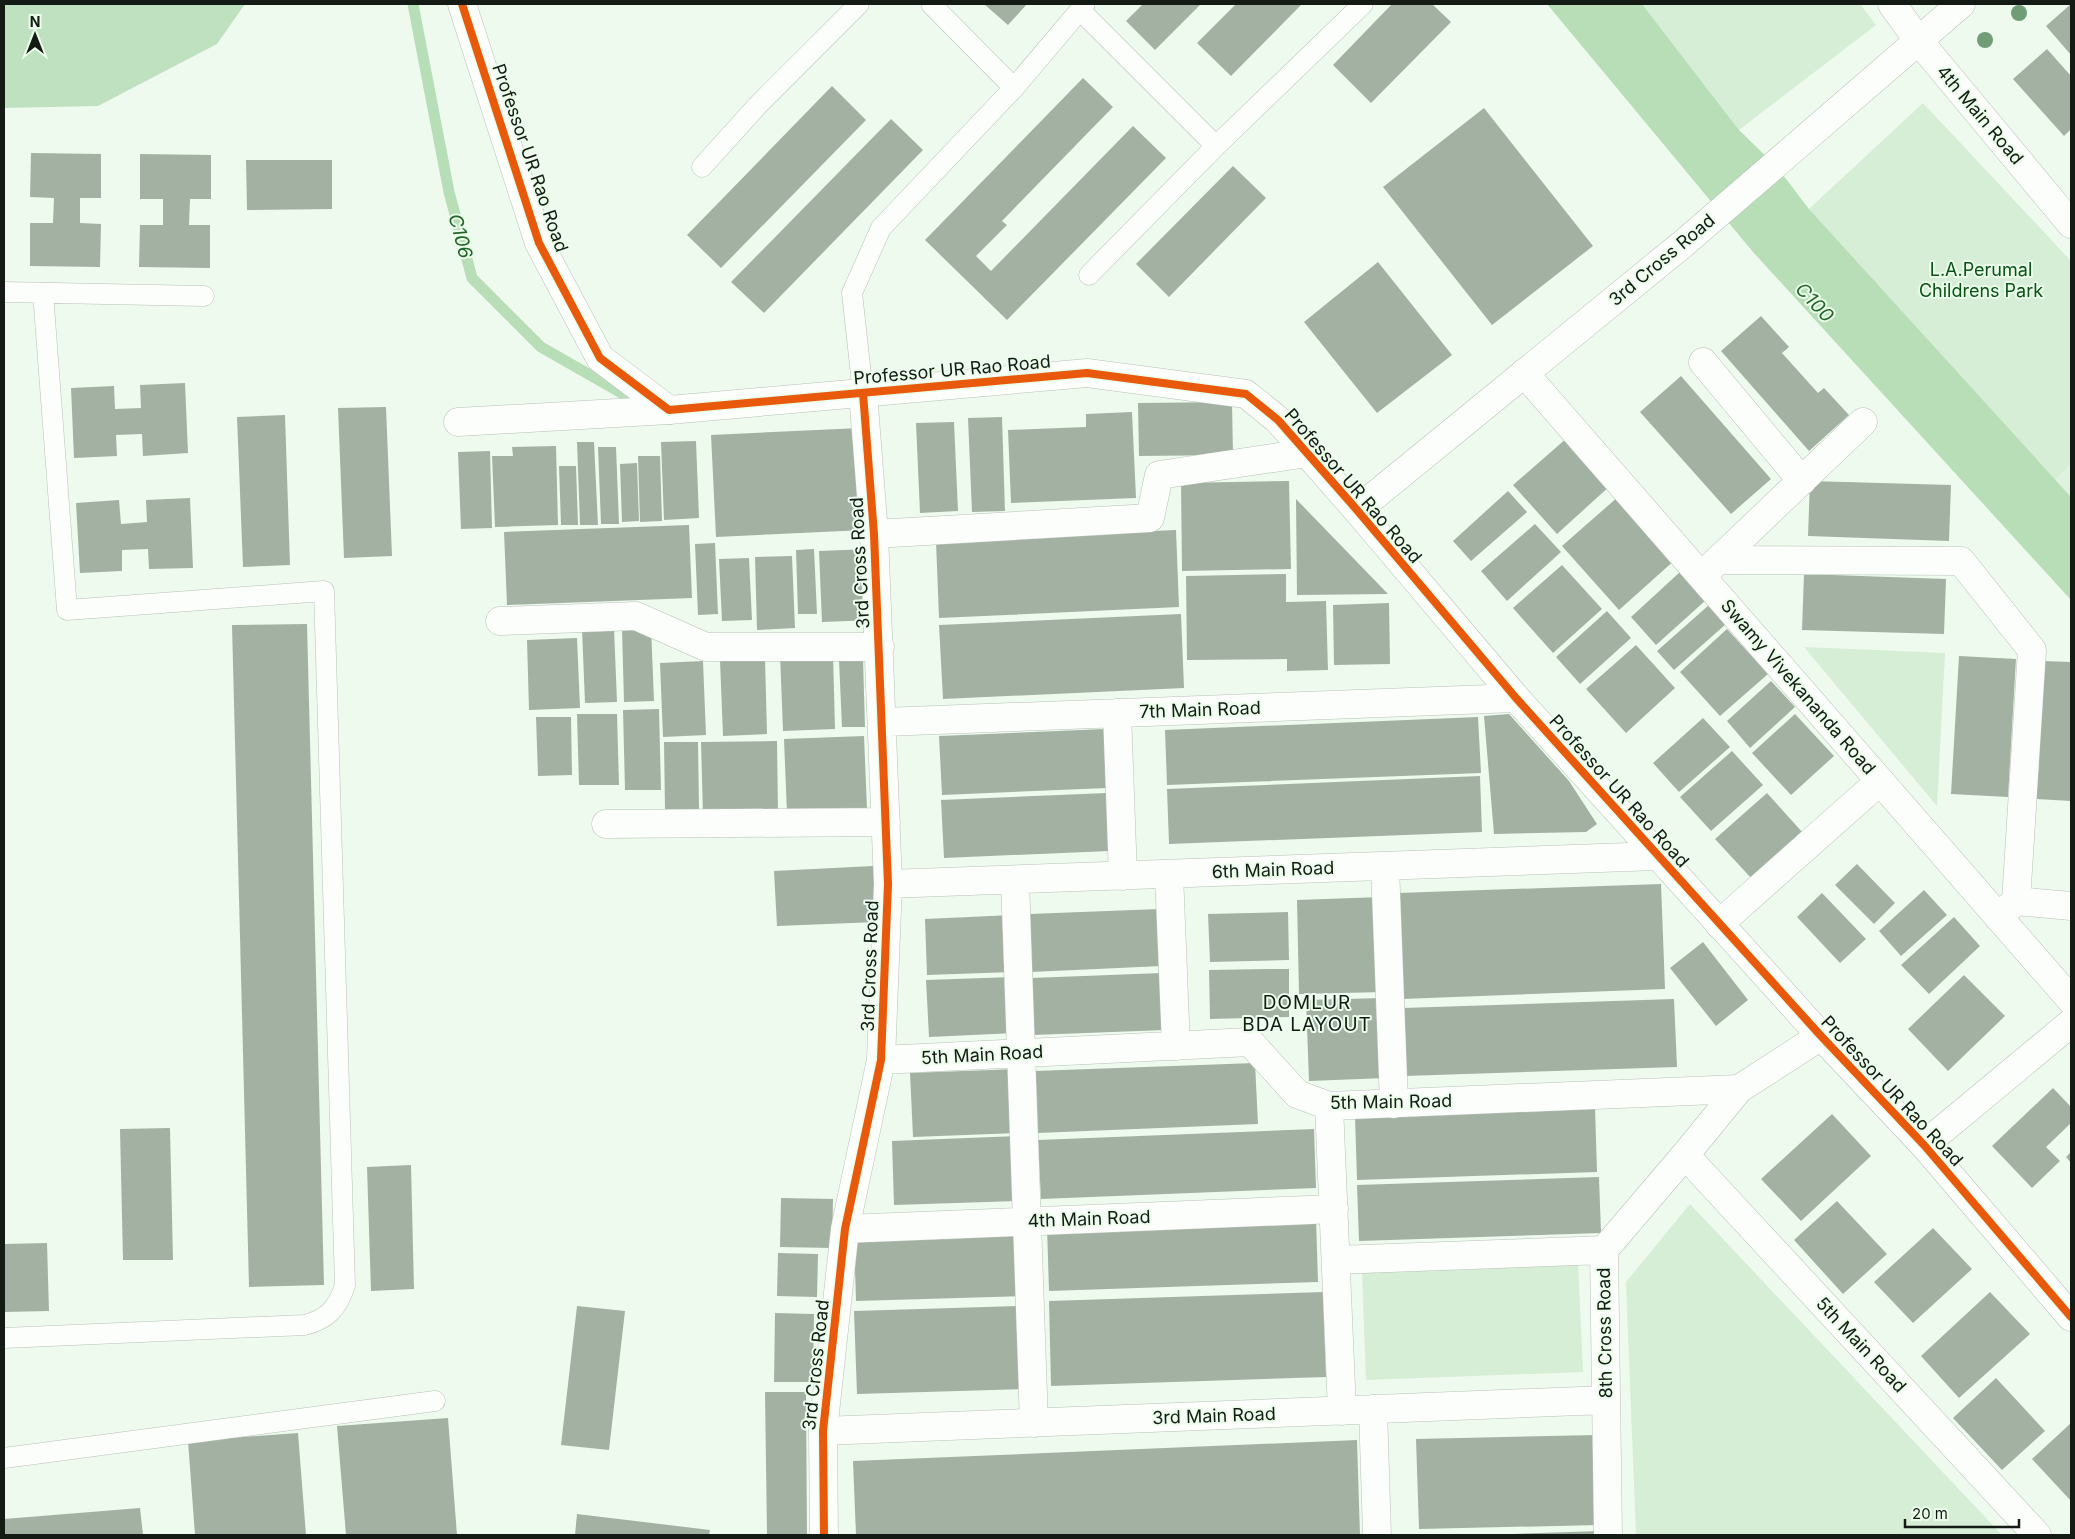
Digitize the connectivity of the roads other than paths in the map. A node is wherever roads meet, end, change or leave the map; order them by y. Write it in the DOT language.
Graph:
graph roads {
  1 [pos="462,4"];
  2 [pos="859,4"];
  3 [pos="931,4"];
  4 [pos="1363,4"];
  5 [pos="1892,4"];
  6 [pos="1961,4"];
  7 [pos="1082,7"];
  8 [pos="1918,40"];
  9 [pos="1014,88"];
  10 [pos="1216,146"];
  11 [pos="702,167"];
  12 [pos="2071,224"];
  13 [pos="1089,275"];
  14 [pos="4,292"];
  15 [pos="44,293"];
  16 [pos="204,296"];
  17 [pos="1703,362"];
  18 [pos="1524,373"];
  19 [pos="863,393"];
  20 [pos="668,410"];
  21 [pos="458,422"];
  22 [pos="1863,422"];
  23 [pos="1307,453"];
  24 [pos="1802,481"];
  25 [pos="1357,510"];
  26 [pos="874,534"];
  27 [pos="1710,568"];
  28 [pos="500,621"];
  29 [pos="880,648"];
  30 [pos="1516,698"];
  31 [pos="1116,713"];
  32 [pos="883,722"];
  33 [pos="1880,781"];
  34 [pos="886,822"];
  35 [pos="606,824"];
  36 [pos="1657,856"];
  37 [pos="1385,866"];
  38 [pos="1169,874"];
  39 [pos="1123,876"];
  40 [pos="1015,880"];
  41 [pos="888,884"];
  42 [pos="2071,906"];
  43 [pos="2007,909"];
  44 [pos="1719,924"];
  45 [pos="2071,1000"];
  46 [pos="2071,1023"];
  47 [pos="1821,1036"];
  48 [pos="1176,1046"];
  49 [pos="1021,1053"];
  50 [pos="882,1060"];
  51 [pos="1738,1088"];
  52 [pos="1394,1104"];
  53 [pos="1330,1106"];
  54 [pos="1924,1145"];
  55 [pos="1686,1155"];
  56 [pos="1334,1209"];
  57 [pos="1027,1221"];
  58 [pos="845,1229"];
  59 [pos="1604,1250"];
  60 [pos="1336,1260"];
  61 [pos="2071,1317"];
  62 [pos="4,1338"];
  63 [pos="1605,1400"];
  64 [pos="435,1401"];
  65 [pos="1373,1409"];
  66 [pos="1342,1411"];
  67 [pos="1034,1423"];
  68 [pos="823,1432"];
  69 [pos="4,1458"];
  70 [pos="824,1535"];
  71 [pos="1377,1535"];
  72 [pos="1608,1535"];
  73 [pos="2036,1535"];
  1 -- 20 [label="street, Professor UR Rao Road"];
  2 -- 11 [label="lane"];
  3 -- 9 [label="lane"];
  4 -- 10 [label="lane"];
  5 -- 8 [label="street, 4th Main Road"];
  6 -- 8 [label="street, 3rd Cross Road"];
  7 -- 9 [label="lane"];
  7 -- 10 [label="lane"];
  8 -- 12 [label="street, 4th Main Road"];
  8 -- 18 [label="street, 3rd Cross Road"];
  9 -- 19 [label="lane"];
  10 -- 13 [label="lane"];
  14 -- 15 [label="lane"];
  15 -- 16 [label="lane"];
  15 -- 62 [label="lane"];
  17 -- 24 [label="street"];
  18 -- 25 [label="street, 3rd Cross Road"];
  18 -- 27 [label="street, Swamy Vivekananda Road"];
  19 -- 20 [label="street, Professor UR Rao Road"];
  19 -- 23 [label="street, Professor UR Rao Road"];
  19 -- 26 [label="street, 3rd Cross Road"];
  20 -- 21 [label="street"];
  22 -- 24 [label="street"];
  23 -- 25 [label="street, Professor UR Rao Road"];
  23 -- 26 [label="street"];
  24 -- 27 [label="street"];
  25 -- 30 [label="street, Professor UR Rao Road"];
  26 -- 29 [label="street, 3rd Cross Road"];
  27 -- 33 [label="street, Swamy Vivekananda Road"];
  27 -- 43 [label="street"];
  28 -- 29 [label="street"];
  29 -- 32 [label="street, 3rd Cross Road"];
  30 -- 31 [label="street, 7th Main Road"];
  30 -- 36 [label="street, Professor UR Rao Road"];
  31 -- 32 [label="street, 7th Main Road"];
  31 -- 39 [label="street"];
  32 -- 34 [label="street, 3rd Cross Road"];
  33 -- 43 [label="street, Swamy Vivekananda Road"];
  33 -- 44 [label="street"];
  34 -- 35 [label="street"];
  34 -- 41 [label="street, 3rd Cross Road"];
  36 -- 37 [label="street, 6th Main Road"];
  36 -- 44 [label="street, Professor UR Rao Road"];
  37 -- 38 [label="street, 6th Main Road"];
  37 -- 52 [label="street"];
  38 -- 39 [label="street, 6th Main Road"];
  38 -- 48 [label="street"];
  39 -- 40 [label="street, 6th Main Road"];
  40 -- 41 [label="street, 6th Main Road"];
  40 -- 49 [label="street"];
  41 -- 50 [label="street, 3rd Cross Road"];
  42 -- 43 [label="street"];
  43 -- 45 [label="street, Swamy Vivekananda Road"];
  44 -- 47 [label="street, Professor UR Rao Road"];
  46 -- 54 [label="street"];
  47 -- 51 [label="street, 5th Main Road"];
  47 -- 54 [label="street, Professor UR Rao Road"];
  48 -- 49 [label="street, 5th Main Road"];
  48 -- 53 [label="street, 5th Main Road"];
  49 -- 50 [label="street, 5th Main Road"];
  49 -- 57 [label="street"];
  50 -- 58 [label="street, 3rd Cross Road"];
  51 -- 52 [label="street, 5th Main Road"];
  51 -- 55 [label="street, 8th Cross Road"];
  52 -- 53 [label="street, 5th Main Road"];
  53 -- 56 [label="street"];
  54 -- 61 [label="street, Professor UR Rao Road"];
  55 -- 59 [label="street, 8th Cross Road"];
  55 -- 73 [label="street, 5th Main Road"];
  56 -- 57 [label="street, 4th Main Road"];
  56 -- 60 [label="street"];
  57 -- 58 [label="street, 4th Main Road"];
  57 -- 67 [label="street"];
  58 -- 68 [label="street, 3rd Cross Road"];
  59 -- 60 [label="street"];
  59 -- 63 [label="street, 8th Cross Road"];
  60 -- 66 [label="street"];
  63 -- 65 [label="street, 3rd Main Road"];
  63 -- 72 [label="street, 8th Cross Road"];
  64 -- 69 [label="lane"];
  65 -- 66 [label="street, 3rd Main Road"];
  65 -- 71 [label="street"];
  66 -- 67 [label="street, 3rd Main Road"];
  67 -- 68 [label="street, 3rd Main Road"];
  68 -- 70 [label="street, 3rd Cross Road"];
}
